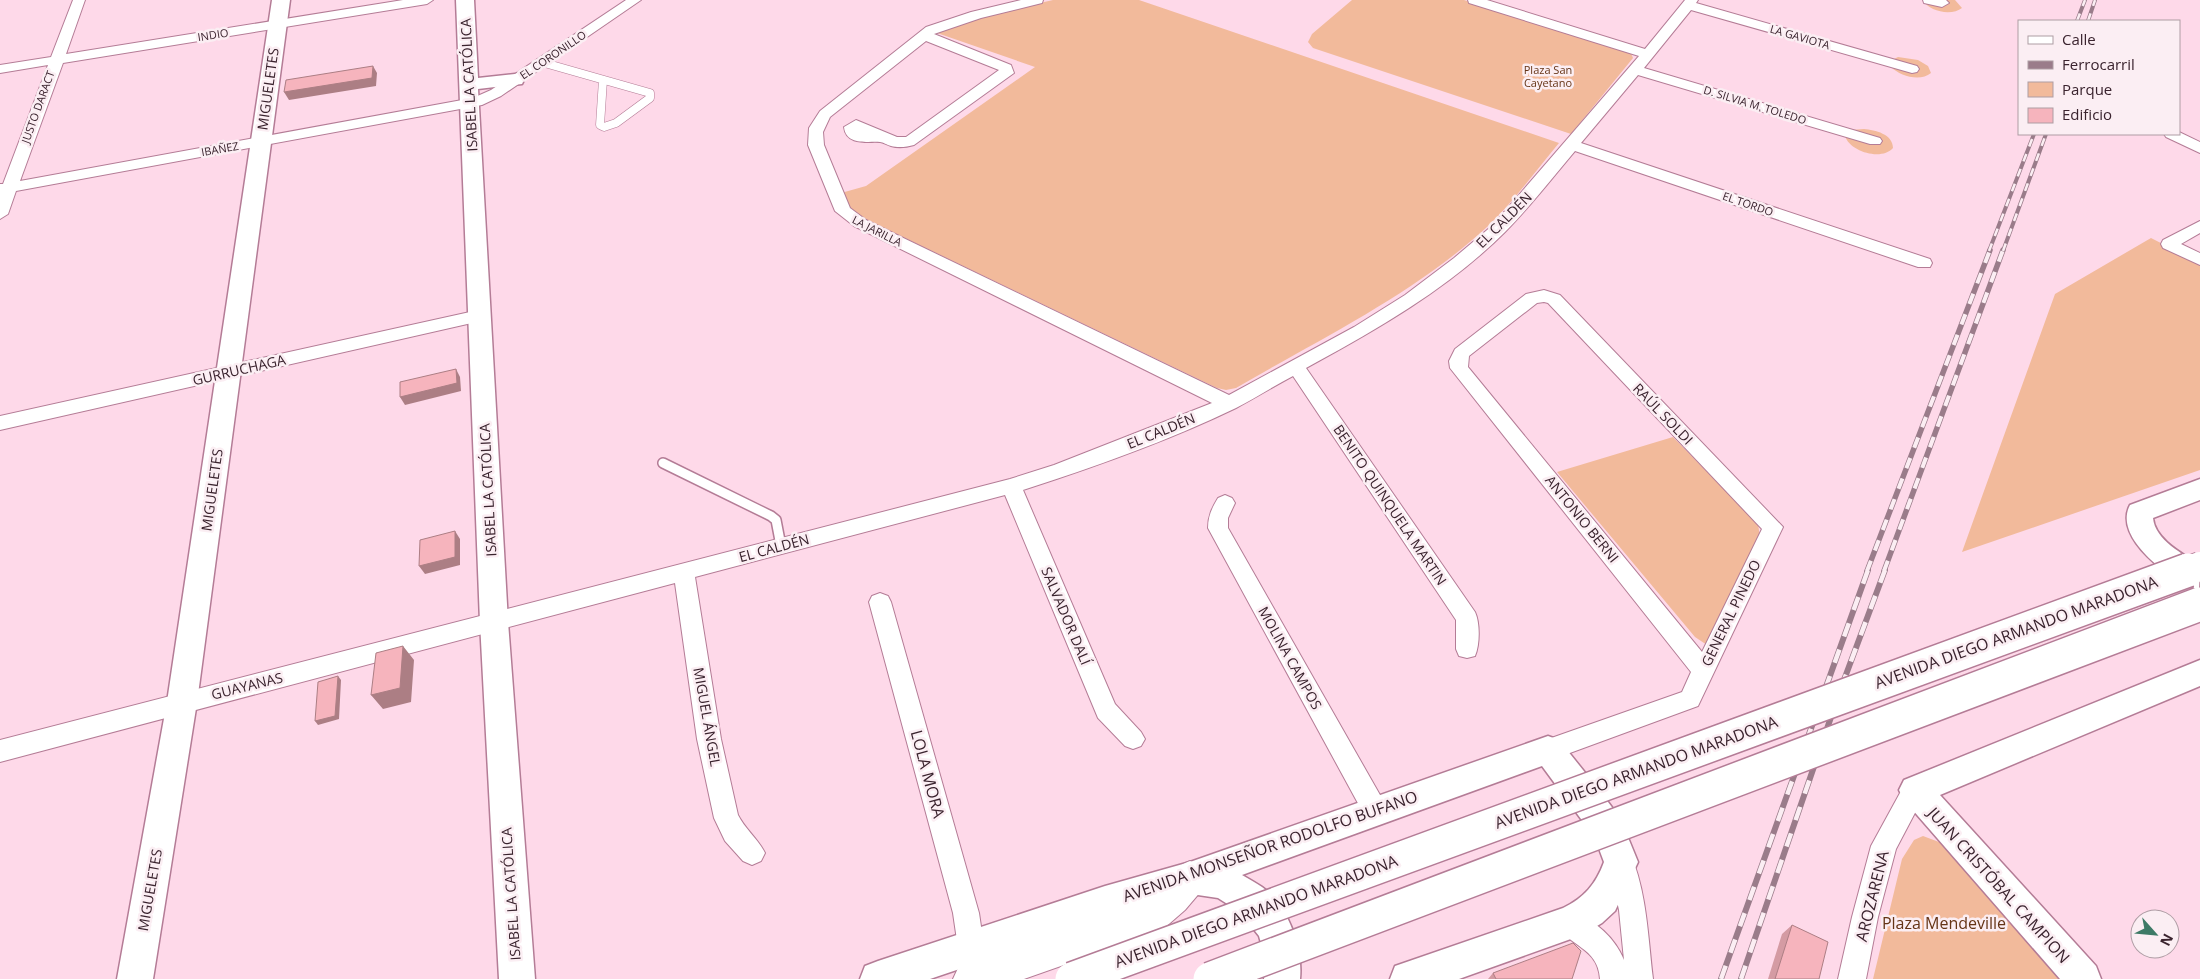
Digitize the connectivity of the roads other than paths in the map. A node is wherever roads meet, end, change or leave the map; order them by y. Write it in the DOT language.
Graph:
graph roads {
  1 [pos="79,0"];
  2 [pos="427,0"];
  3 [pos="465,0"];
  4 [pos="634,0"];
  5 [pos="1038,0"];
  6 [pos="1474,0"];
  7 [pos="1690,2"];
  8 [pos="279,12"];
  9 [pos="923,35"];
  10 [pos="1647,54"];
  11 [pos="55,60"];
  12 [pos="542,62"];
  13 [pos="0,69"];
  14 [pos="1912,69"];
  15 [pos="1635,70"];
  16 [pos="515,80"];
  17 [pos="603,80"];
  18 [pos="468,81"];
  19 [pos="469,104"];
  20 [pos="2173,135"];
  21 [pos="881,136"];
  22 [pos="261,141"];
  23 [pos="1874,141"];
  24 [pos="1572,145"];
  25 [pos="2200,148"];
  26 [pos="5,188"];
  27 [pos="0,214"];
  28 [pos="2200,226"];
  29 [pos="2200,260"];
  30 [pos="1924,263"];
  31 [pos="479,316"];
  32 [pos="1296,367"];
  33 [pos="1459,368"];
  34 [pos="229,373"];
  35 [pos="1229,403"];
  36 [pos="0,423"];
  37 [pos="663,463"];
  38 [pos="1011,486"];
  39 [pos="2200,489"];
  40 [pos="1225,503"];
  41 [pos="1773,528"];
  42 [pos="781,546"];
  43 [pos="2200,565"];
  44 [pos="684,572"];
  45 [pos="2200,581"];
  46 [pos="880,602"];
  47 [pos="2200,604"];
  48 [pos="494,622"];
  49 [pos="1466,649"];
  50 [pos="1703,670"];
  51 [pos="2200,673"];
  52 [pos="1690,699"];
  53 [pos="182,702"];
  54 [pos="1133,739"];
  55 [pos="1548,750"];
  56 [pos="0,751"];
  57 [pos="1915,790"];
  58 [pos="1375,810"];
  59 [pos="752,853"];
  60 [pos="1621,862"];
  61 [pos="1190,878"];
  62 [pos="1570,923"];
  63 [pos="972,963"];
  64 [pos="135,979"];
  65 [pos="517,979"];
  66 [pos="878,979"];
  67 [pos="1072,979"];
  68 [pos="1210,979"];
  69 [pos="1282,979"];
  70 [pos="1408,979"];
  71 [pos="1614,979"];
  72 [pos="1639,979"];
  73 [pos="1852,979"];
  74 [pos="2083,979"];
  1 -- 11 [label="street, JUSTO DARACT"];
  2 -- 8 [label="street, INDIO"];
  3 -- 18 [label="street, ISABEL LA CATÓLICA"];
  4 -- 12 [label="street, EL CORONILLO"];
  5 -- 9 [label="street, LA JARILLA"];
  6 -- 10 [label="street"];
  7 -- 10 [label="street, EL CALDÉN"];
  7 -- 14 [label="street, LA GAVIOTA"];
  8 -- 11 [label="street, INDIO"];
  8 -- 22 [label="street, MIGUELETES"];
  9 -- 21 [label="street"];
  9 -- 35 [label="street, LA JARILLA"];
  10 -- 15 [label="street, EL CALDÉN"];
  11 -- 13 [label="street, INDIO"];
  11 -- 26 [label="street, JUSTO DARACT"];
  12 -- 16 [label="street, EL CORONILLO"];
  12 -- 17 [label="lane"];
  15 -- 23 [label="street, D. SILVIA M. TOLEDO"];
  15 -- 24 [label="street, EL CALDÉN"];
  16 -- 18 [label="street"];
  16 -- 19 [label="street, EL CORONILLO"];
  17 -- 17 [label="lane"];
  18 -- 19 [label="street, ISABEL LA CATÓLICA"];
  19 -- 22 [label="street, IBAÑEZ"];
  19 -- 31 [label="street, ISABEL LA CATÓLICA"];
  20 -- 25 [label="street"];
  22 -- 26 [label="street, IBAÑEZ"];
  22 -- 34 [label="street, MIGUELETES"];
  24 -- 30 [label="street, EL TORDO"];
  24 -- 32 [label="street, EL CALDÉN"];
  26 -- 27 [label="street, JUSTO DARACT"];
  28 -- 29 [label="street"];
  31 -- 34 [label="street, GURRUCHAGA"];
  31 -- 48 [label="street, ISABEL LA CATÓLICA"];
  32 -- 35 [label="street, EL CALDÉN"];
  32 -- 49 [label="street, BENITO QUINQUELA MARTIN"];
  33 -- 41 [label="street, RAÚL SOLDI"];
  33 -- 50 [label="street, ANTONIO BERNI"];
  34 -- 36 [label="street, GURRUCHAGA"];
  34 -- 53 [label="street, MIGUELETES"];
  35 -- 38 [label="street, EL CALDÉN"];
  37 -- 42 [label="lane"];
  38 -- 42 [label="street, EL CALDÉN"];
  38 -- 54 [label="street, SALVADOR DALÍ"];
  39 -- 45 [label="street"];
  40 -- 58 [label="street, MOLINA CAMPOS"];
  41 -- 50 [label="street, GENERAL PINEDO"];
  42 -- 44 [label="street, EL CALDÉN"];
  43 -- 67 [label="main road, AVENIDA DIEGO ARMANDO MARADONA, bridge"];
  44 -- 48 [label="street, EL CALDÉN"];
  44 -- 59 [label="street, MIGUEL ÁNGEL"];
  46 -- 63 [label="street, LOLA MORA"];
  47 -- 68 [label="main road, bridge"];
  48 -- 53 [label="street, GUAYANAS"];
  48 -- 65 [label="street, ISABEL LA CATÓLICA"];
  50 -- 52 [label="street, GENERAL PINEDO"];
  51 -- 57 [label="street"];
  52 -- 55 [label="street, AVENIDA MONSEÑOR RODOLFO BUFANO"];
  53 -- 56 [label="street, GUAYANAS"];
  53 -- 64 [label="street, MIGUELETES"];
  55 -- 58 [label="street, AVENIDA MONSEÑOR RODOLFO BUFANO"];
  55 -- 60 [label="street"];
  57 -- 73 [label="street, AROZARENA"];
  57 -- 74 [label="street, JUAN CRISTÓBAL CAMPION"];
  58 -- 61 [label="street, AVENIDA MONSEÑOR RODOLFO BUFANO"];
  60 -- 62 [label="street"];
  60 -- 72 [label="street"];
  61 -- 63 [label="main road"];
  61 -- 69 [label="street"];
  62 -- 70 [label="street"];
  62 -- 71 [label="street"];
  63 -- 66 [label="street"];
}
